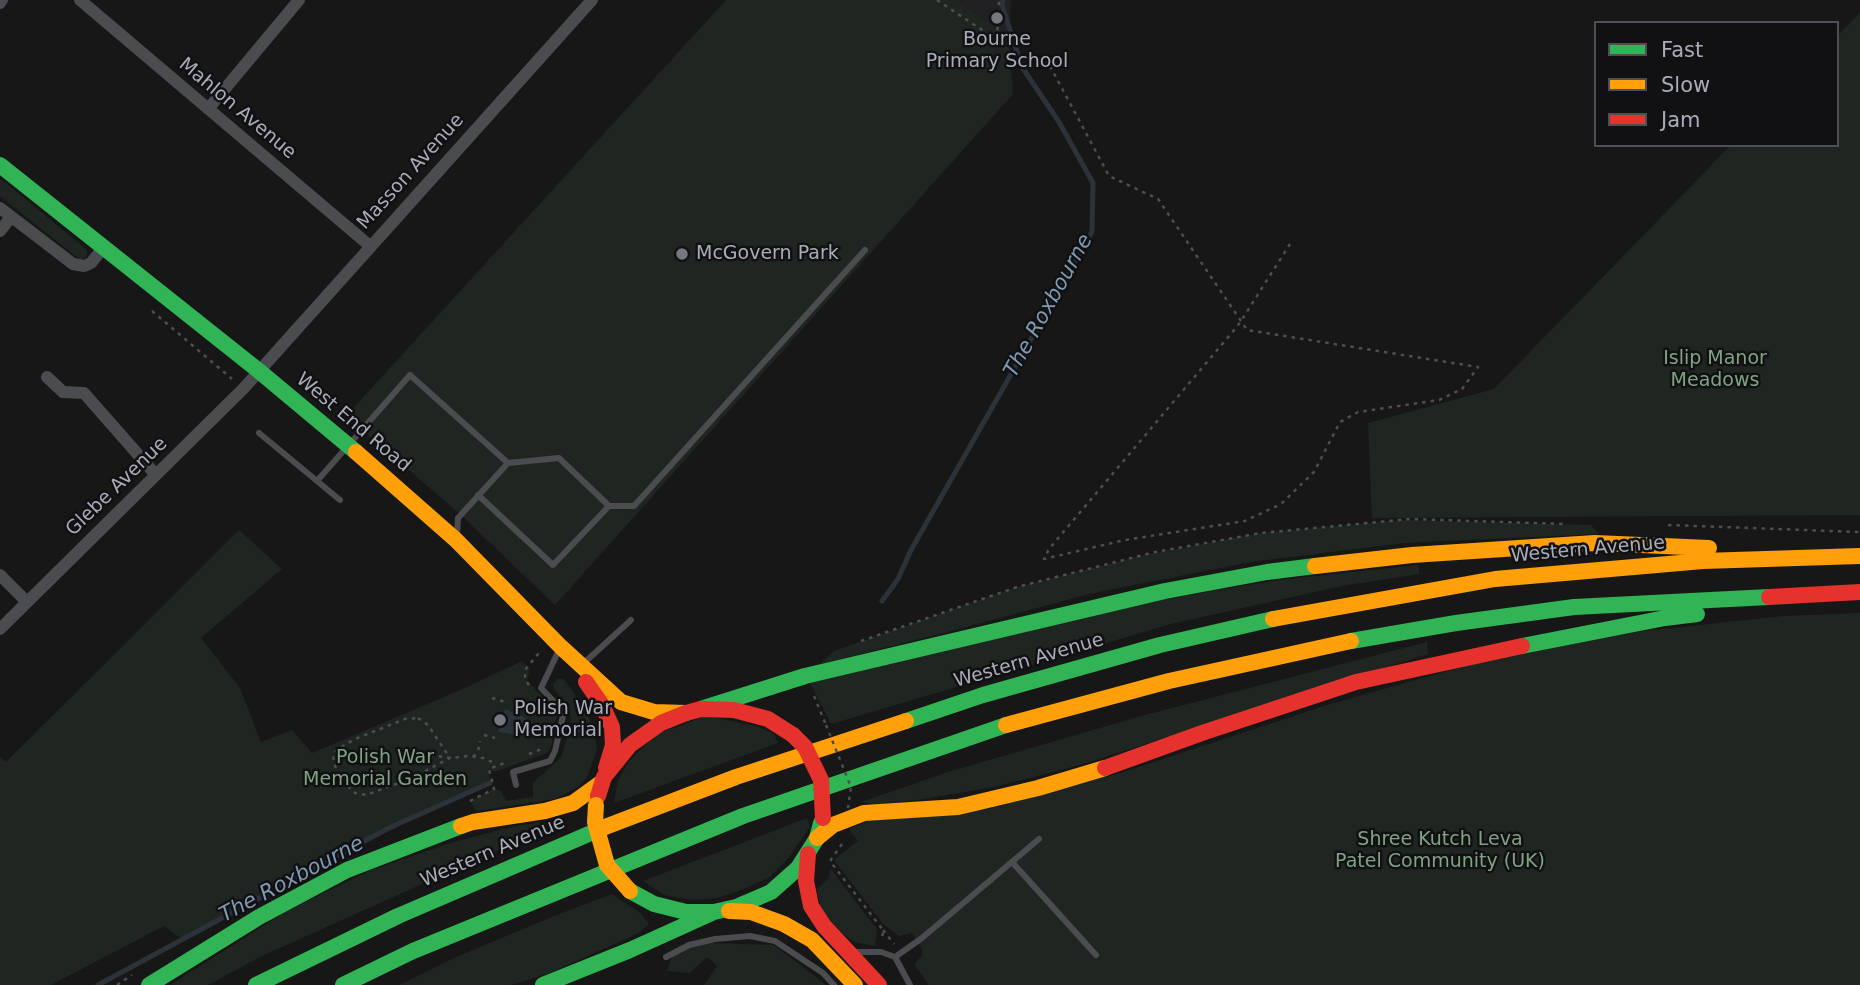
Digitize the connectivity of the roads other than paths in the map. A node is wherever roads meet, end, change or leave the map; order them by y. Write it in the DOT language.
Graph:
graph roads {
  1 [pos="80,0"];
  2 [pos="299,0"];
  3 [pos="592,0"];
  4 [pos="208,109"];
  5 [pos="0,165"];
  6 [pos="0,208"];
  7 [pos="11,217"];
  8 [pos="0,231"];
  9 [pos="370,246"];
  10 [pos="104,247"];
  11 [pos="865,250"];
  12 [pos="259,371"];
  13 [pos="47,377"];
  14 [pos="259,433"];
  15 [pos="347,445"];
  16 [pos="508,463"];
  17 [pos="156,475"];
  18 [pos="317,481"];
  19 [pos="478,495"];
  20 [pos="340,500"];
  21 [pos="609,506"];
  22 [pos="456,540"];
  23 [pos="1860,555"];
  24 [pos="0,575"];
  25 [pos="1860,593"];
  26 [pos="27,603"];
  27 [pos="631,620"];
  28 [pos="0,629"];
  29 [pos="561,647"];
  30 [pos="581,666"];
  31 [pos="694,711"];
  32 [pos="603,779"];
  33 [pos="516,785"];
  34 [pos="817,838"];
  35 [pos="1039,839"];
  36 [pos="808,854"];
  37 [pos="1012,862"];
  38 [pos="718,911"];
  39 [pos="850,952"];
  40 [pos="1096,955"];
  41 [pos="666,957"];
  42 [pos="895,957"];
  43 [pos="149,985"];
  44 [pos="256,985"];
  45 [pos="342,985"];
  46 [pos="543,985"];
  47 [pos="834,985"];
  48 [pos="855,985"];
  49 [pos="879,985"];
  50 [pos="910,985"];
  1 -- 4 [label="street, Mahlon Avenue"];
  2 -- 4 [label="street"];
  3 -- 9 [label="street, Masson Avenue"];
  4 -- 9 [label="street, Mahlon Avenue"];
  5 -- 10 [label="main road, West End Road"];
  6 -- 7 [label="street"];
  7 -- 8 [label="street"];
  7 -- 10 [label="street"];
  9 -- 12 [label="street, Masson Avenue"];
  10 -- 12 [label="main road, West End Road"];
  11 -- 21 [label="lane"];
  12 -- 15 [label="main road, West End Road"];
  12 -- 17 [label="street, Glebe Avenue"];
  13 -- 17 [label="street"];
  14 -- 18 [label="lane"];
  15 -- 16 [label="lane"];
  15 -- 18 [label="lane"];
  15 -- 22 [label="main road, West End Road"];
  16 -- 19 [label="lane"];
  16 -- 21 [label="lane"];
  17 -- 26 [label="street, Glebe Avenue"];
  18 -- 20 [label="lane"];
  19 -- 21 [label="lane"];
  19 -- 22 [label="lane"];
  22 -- 29 [label="main road, West End Road"];
  23 -- 31 [label="main road"];
  23 -- 44 [label="main road, Western Avenue"];
  24 -- 26 [label="street"];
  25 -- 34 [label="main road"];
  25 -- 45 [label="main road"];
  26 -- 28 [label="street, Glebe Avenue"];
  27 -- 30 [label="lane"];
  29 -- 30 [label="main road, West End Road"];
  29 -- 32 [label="main road, West End Road"];
  29 -- 33 [label="lane"];
  30 -- 31 [label="main road, West End Road"];
  31 -- 32 [label="main road"];
  31 -- 34 [label="main road, bridge"];
  32 -- 38 [label="main road, bridge"];
  32 -- 43 [label="main road"];
  34 -- 36 [label="main road"];
  35 -- 37 [label="lane"];
  36 -- 38 [label="main road"];
  36 -- 39 [label="main road"];
  37 -- 40 [label="lane"];
  37 -- 42 [label="lane"];
  38 -- 46 [label="main road"];
  38 -- 48 [label="main road"];
  39 -- 42 [label="lane"];
  39 -- 49 [label="main road"];
  41 -- 47 [label="lane"];
  42 -- 50 [label="lane"];
}
